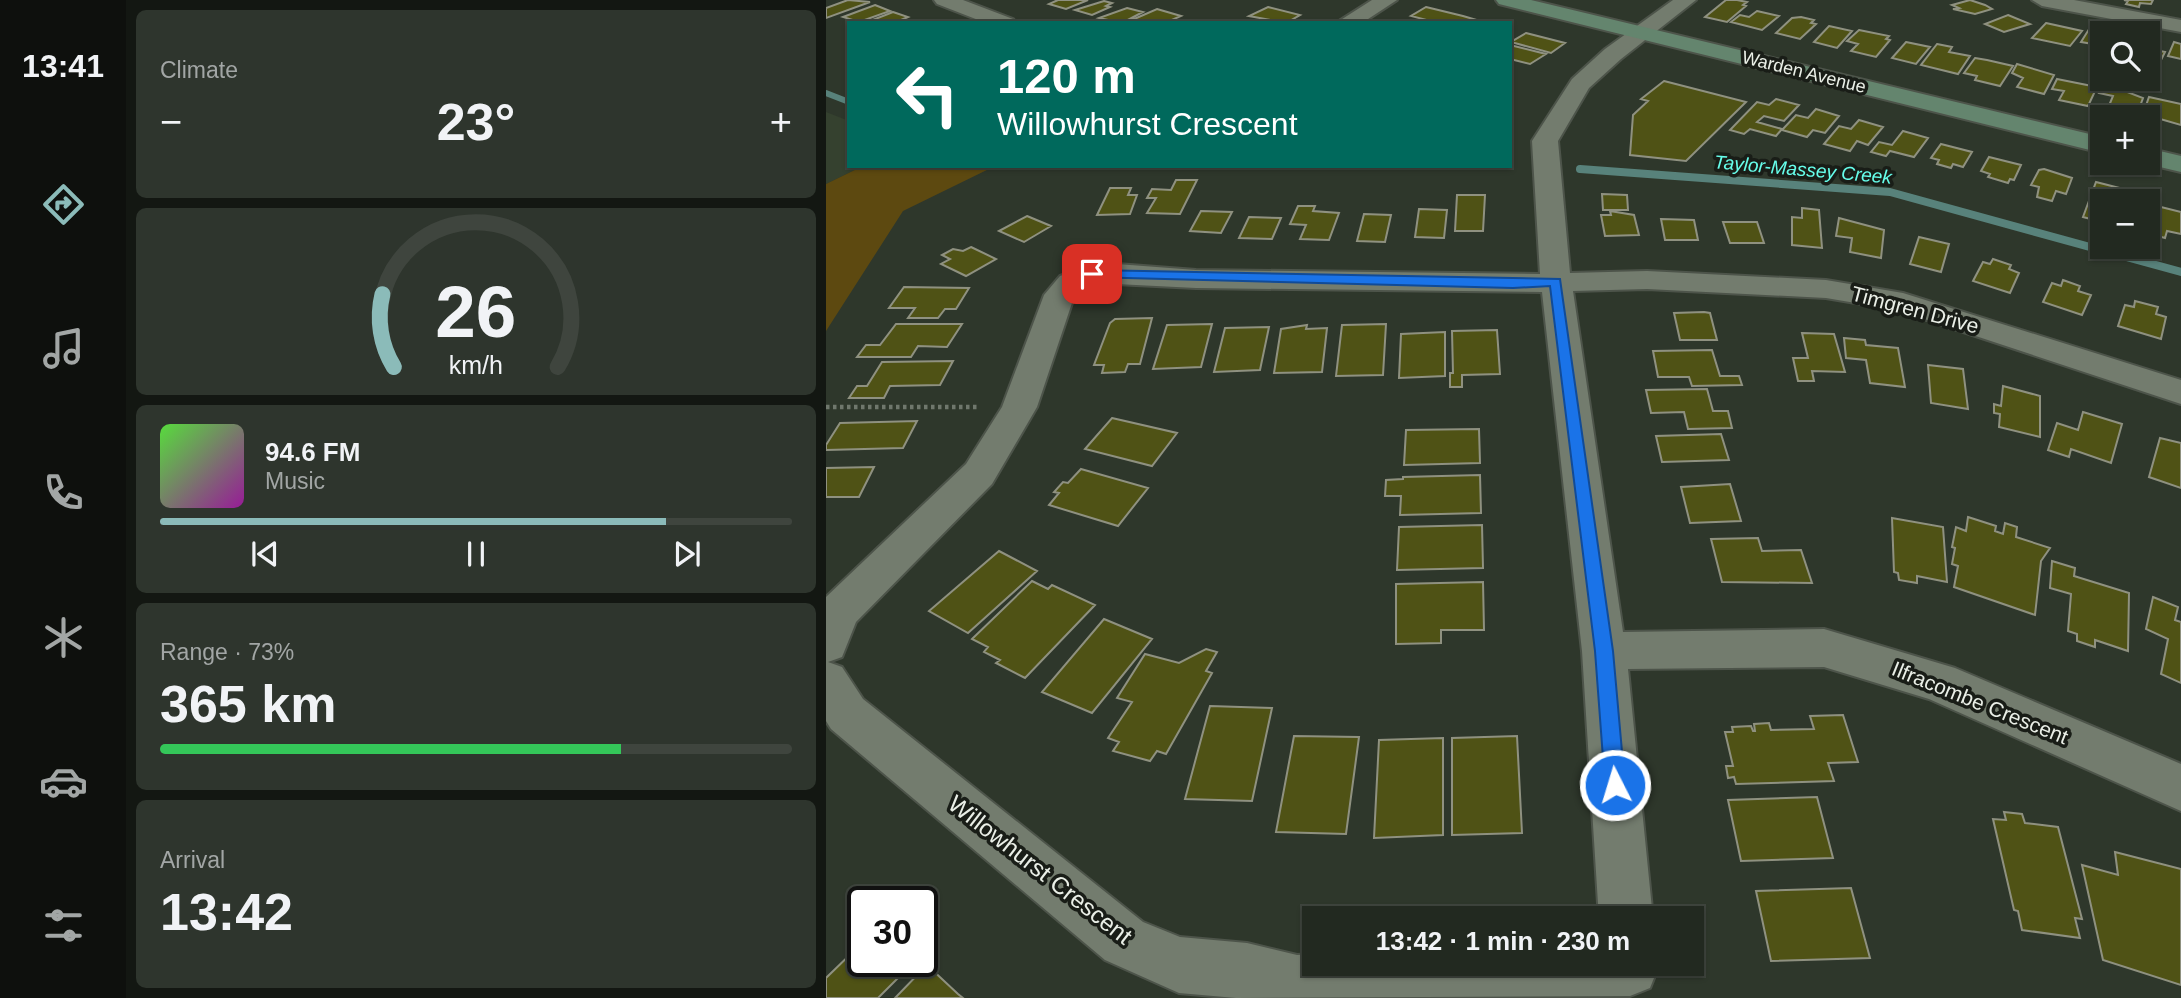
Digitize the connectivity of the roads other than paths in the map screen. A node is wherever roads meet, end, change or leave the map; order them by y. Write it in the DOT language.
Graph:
graph roads {
  1 [pos="944,0"];
  2 [pos="1387,0"];
  3 [pos="1506,0"];
  4 [pos="1686,0"];
  5 [pos="2042,0"];
  6 [pos="1001,21"];
  7 [pos="1350,21"];
  8 [pos="2181,26"];
  9 [pos="1644,33"];
  10 [pos="2090,142"];
  11 [pos="2160,159"];
  12 [pos="2181,164"];
  13 [pos="1556,282"];
  14 [pos="2181,392"];
  15 [pos="826,644"];
  16 [pos="1604,651"];
  17 [pos="826,681"];
  18 [pos="2181,788"];
  19 [pos="1625,906"];
  20 [pos="1408,976"];
  1 -- 6 [label="street"];
  2 -- 7 [label="street"];
  3 -- 9 [label="main road, Warden Avenue"];
  4 -- 9 [label="street"];
  5 -- 8 [label="street"];
  9 -- 10 [label="main road, Warden Avenue"];
  9 -- 13 [label="street"];
  11 -- 12 [label="main road"];
  13 -- 14 [label="street, Timgren Drive"];
  13 -- 15 [label="street"];
  13 -- 16 [label="street"];
  16 -- 18 [label="street, Ilfracombe Crescent"];
  16 -- 19 [label="street"];
  17 -- 20 [label="street, Willowhurst Crescent"];
}
